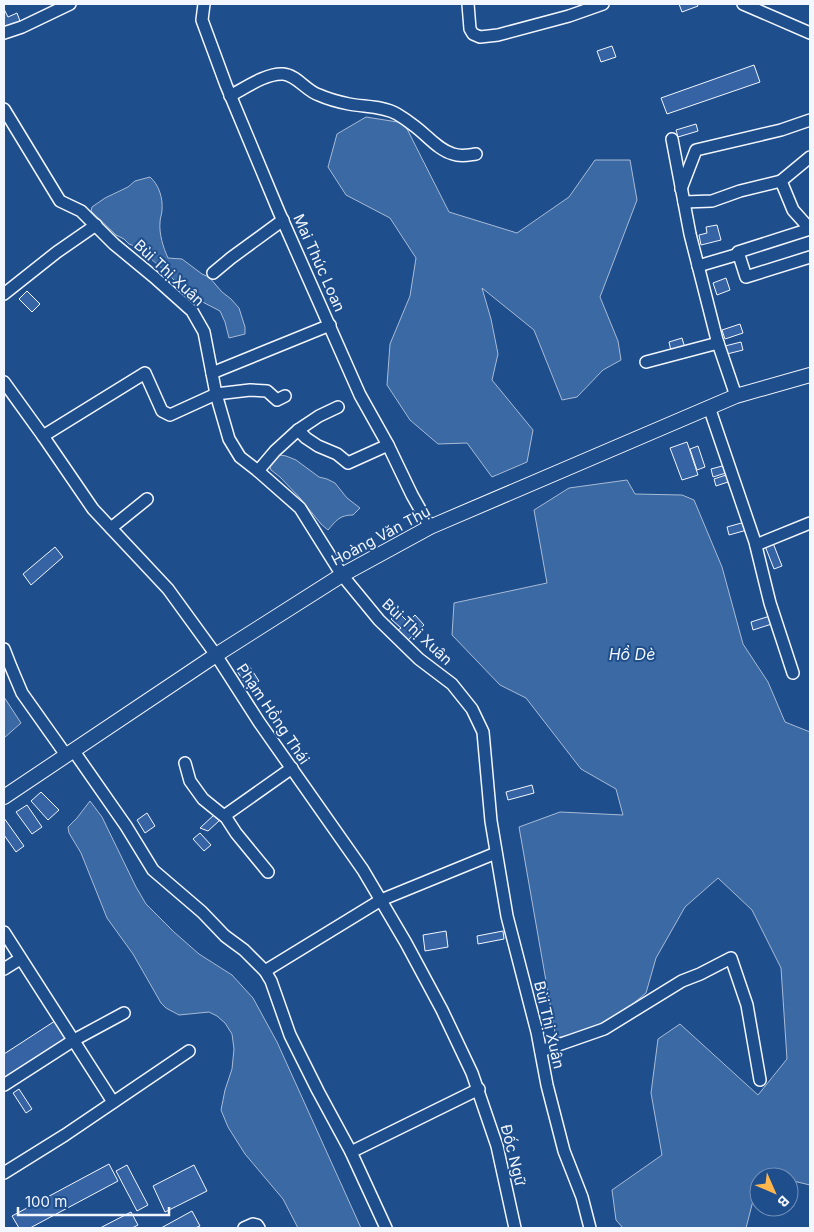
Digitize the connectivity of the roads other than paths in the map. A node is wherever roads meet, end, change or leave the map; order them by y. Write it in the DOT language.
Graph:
graph roads {
  1 [pos="70,4"];
  2 [pos="204,4"];
  3 [pos="468,4"];
  4 [pos="603,4"];
  5 [pos="743,4"];
  6 [pos="766,8"];
  7 [pos="810,32"];
  8 [pos="4,33"];
  9 [pos="230,96"];
  10 [pos="4,109"];
  11 [pos="810,120"];
  12 [pos="8,127"];
  13 [pos="672,139"];
  14 [pos="476,154"];
  15 [pos="810,157"];
  16 [pos="780,181"];
  17 [pos="681,189"];
  18 [pos="684,202"];
  19 [pos="283,220"];
  20 [pos="96,225"];
  21 [pos="810,229"];
  22 [pos="738,253"];
  23 [pos="810,257"];
  24 [pos="698,266"];
  25 [pos="213,273"];
  26 [pos="4,294"];
  27 [pos="330,325"];
  28 [pos="718,342"];
  29 [pos="646,362"];
  30 [pos="212,374"];
  31 [pos="810,375"];
  32 [pos="6,390"];
  33 [pos="216,394"];
  34 [pos="284,396"];
  35 [pos="736,396"];
  36 [pos="338,407"];
  37 [pos="709,407"];
  38 [pos="298,430"];
  39 [pos="43,436"];
  40 [pos="388,445"];
  41 [pos="258,471"];
  42 [pos="147,498"];
  43 [pos="810,523"];
  44 [pos="430,527"];
  45 [pos="111,528"];
  46 [pos="756,544"];
  47 [pos="342,575"];
  48 [pos="4,649"];
  49 [pos="216,655"];
  50 [pos="793,673"];
  51 [pos="70,753"];
  52 [pos="185,763"];
  53 [pos="292,768"];
  54 [pos="4,797"];
  55 [pos="225,816"];
  56 [pos="496,853"];
  57 [pos="268,872"];
  58 [pos="381,900"];
  59 [pos="4,932"];
  60 [pos="20,959"];
  61 [pos="4,969"];
  62 [pos="265,971"];
  63 [pos="124,1014"];
  64 [pos="74,1040"];
  65 [pos="189,1051"];
  66 [pos="541,1051"];
  67 [pos="760,1080"];
  68 [pos="4,1085"];
  69 [pos="478,1089"];
  70 [pos="113,1102"];
  71 [pos="351,1152"];
  72 [pos="4,1173"];
  73 [pos="244,1228"];
  74 [pos="259,1228"];
  75 [pos="386,1228"];
  76 [pos="515,1228"];
  77 [pos="590,1228"];
  1 -- 8 [label="street"];
  2 -- 9 [label="street, Mai Thúc Loan"];
  3 -- 4 [label="street"];
  5 -- 6 [label="street"];
  6 -- 7 [label="street"];
  9 -- 14 [label="street"];
  9 -- 19 [label="street, Mai Thúc Loan"];
  10 -- 12 [label="street, Bùi Thị Xuân"];
  11 -- 17 [label="street"];
  12 -- 20 [label="street, Bùi Thị Xuân"];
  13 -- 17 [label="street"];
  15 -- 16 [label="street"];
  16 -- 18 [label="street"];
  16 -- 21 [label="street"];
  17 -- 18 [label="street"];
  18 -- 24 [label="street"];
  19 -- 25 [label="street"];
  19 -- 27 [label="street, Mai Thúc Loan"];
  20 -- 26 [label="street"];
  20 -- 30 [label="street, Bùi Thị Xuân"];
  21 -- 22 [label="street"];
  22 -- 23 [label="street"];
  22 -- 24 [label="street"];
  24 -- 28 [label="street"];
  27 -- 30 [label="street"];
  27 -- 40 [label="street, Mai Thúc Loan"];
  28 -- 29 [label="street"];
  28 -- 35 [label="street"];
  30 -- 33 [label="street, Bùi Thị Xuân"];
  31 -- 35 [label="main road, Hoàng Văn Thụ"];
  32 -- 39 [label="street, Phạm Hồng Thái"];
  33 -- 34 [label="street"];
  33 -- 39 [label="street"];
  33 -- 41 [label="street, Bùi Thị Xuân"];
  35 -- 37 [label="main road, Hoàng Văn Thụ"];
  36 -- 38 [label="street"];
  37 -- 44 [label="main road, Hoàng Văn Thụ"];
  37 -- 46 [label="street"];
  38 -- 40 [label="street"];
  38 -- 41 [label="street"];
  39 -- 45 [label="street, Phạm Hồng Thái"];
  40 -- 44 [label="street, Mai Thúc Loan"];
  41 -- 47 [label="street, Bùi Thị Xuân"];
  42 -- 45 [label="street"];
  43 -- 46 [label="street"];
  44 -- 47 [label="main road, Hoàng Văn Thụ"];
  45 -- 49 [label="street, Phạm Hồng Thái"];
  46 -- 50 [label="street"];
  47 -- 49 [label="main road, Hoàng Văn Thụ"];
  47 -- 56 [label="street, Bùi Thị Xuân"];
  48 -- 51 [label="street"];
  49 -- 51 [label="main road, Hoàng Văn Thụ"];
  49 -- 53 [label="street, Phạm Hồng Thái"];
  51 -- 54 [label="main road, Hoàng Văn Thụ"];
  51 -- 62 [label="street"];
  52 -- 55 [label="street"];
  53 -- 55 [label="street"];
  53 -- 58 [label="street, Phạm Hồng Thái"];
  55 -- 57 [label="street"];
  56 -- 58 [label="street"];
  56 -- 66 [label="street, Bùi Thị Xuân"];
  58 -- 62 [label="street"];
  58 -- 69 [label="street, Phạm Hồng Thái"];
  59 -- 60 [label="street"];
  60 -- 61 [label="street"];
  60 -- 64 [label="street"];
  62 -- 71 [label="street"];
  63 -- 64 [label="street"];
  64 -- 68 [label="street"];
  64 -- 70 [label="street"];
  65 -- 70 [label="street"];
  66 -- 67 [label="street"];
  66 -- 77 [label="street, Bùi Thị Xuân"];
  69 -- 71 [label="street"];
  69 -- 76 [label="street, Đốc Ngữ"];
  70 -- 72 [label="street"];
  71 -- 75 [label="street"];
  73 -- 74 [label="street"];
}
